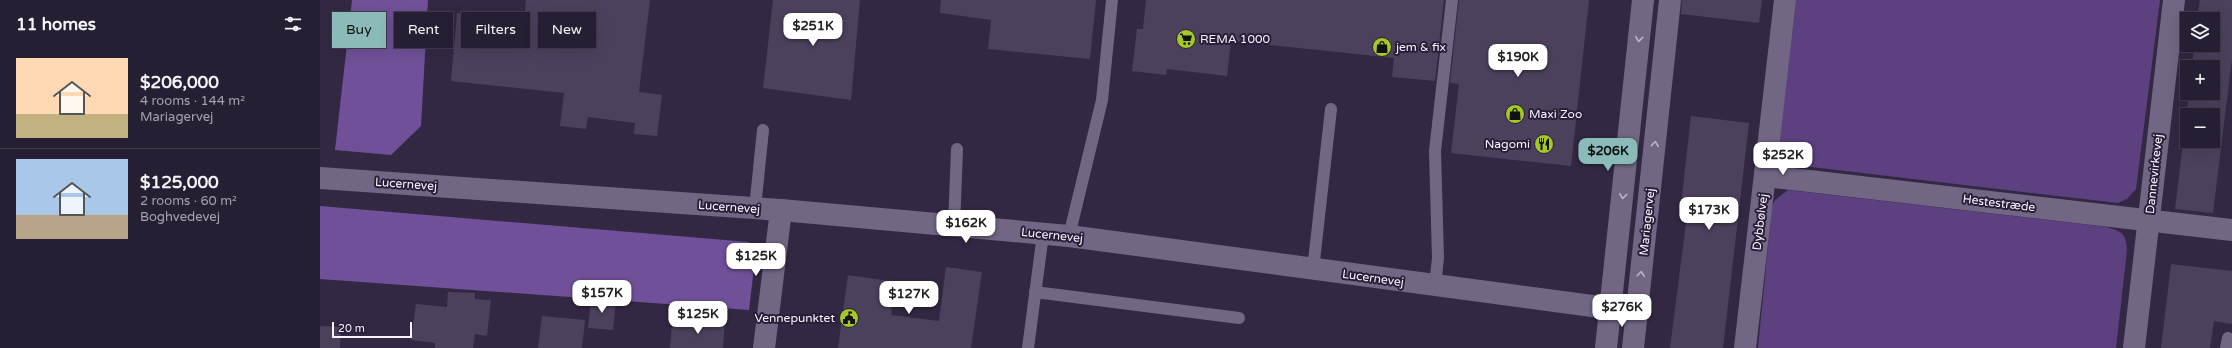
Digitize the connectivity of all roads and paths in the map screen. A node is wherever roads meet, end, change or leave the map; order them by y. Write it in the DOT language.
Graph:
graph roads {
  1 [pos="1112,0"];
  2 [pos="1452,0"];
  3 [pos="1643,0"];
  4 [pos="1670,0"];
  5 [pos="1785,0"];
  6 [pos="2174,0"];
  7 [pos="1331,109"];
  8 [pos="763,130"];
  9 [pos="957,148"];
  10 [pos="1766,176"];
  11 [pos="320,178"];
  12 [pos="755,208"];
  13 [pos="781,210"];
  14 [pos="2149,221"];
  15 [pos="954,226"];
  16 [pos="2232,230"];
  17 [pos="1043,234"];
  18 [pos="1069,236"];
  19 [pos="1313,270"];
  20 [pos="1435,286"];
  21 [pos="1035,292"];
  22 [pos="1611,309"];
  23 [pos="1637,312"];
  24 [pos="1239,318"];
  25 [pos="764,348"];
  26 [pos="1028,348"];
  27 [pos="1606,348"];
  28 [pos="1633,348"];
  29 [pos="1745,348"];
  30 [pos="2134,348"];
  1 -- 18 [label="lane"];
  2 -- 20 [label="lane"];
  3 -- 22 [label="street, one-way"];
  23 -- 4 [label="street, Mariagervej, one-way"];
  5 -- 10 [label="street, Dybbølvej"];
  6 -- 14 [label="street, Dannevirkevej"];
  7 -- 19 [label="lane"];
  8 -- 12 [label="lane"];
  9 -- 15 [label="lane"];
  10 -- 14 [label="street, Hestestræde"];
  10 -- 29 [label="street, Dybbølvej"];
  11 -- 12 [label="street, Lucernevej"];
  12 -- 13 [label="street, Lucernevej"];
  13 -- 15 [label="street, Lucernevej"];
  13 -- 25 [label="street"];
  14 -- 16 [label="street, Hestestræde"];
  14 -- 30 [label="street, Dannevirkevej"];
  15 -- 17 [label="street, Lucernevej"];
  17 -- 18 [label="street, Lucernevej"];
  17 -- 21 [label="lane"];
  18 -- 19 [label="street, Lucernevej"];
  19 -- 20 [label="street, Lucernevej"];
  20 -- 22 [label="street, Lucernevej"];
  21 -- 24 [label="lane"];
  21 -- 26 [label="lane"];
  22 -- 23 [label="street, Lucernevej"];
  22 -- 27 [label="street"];
  23 -- 28 [label="street, Mariagervej"];
}
